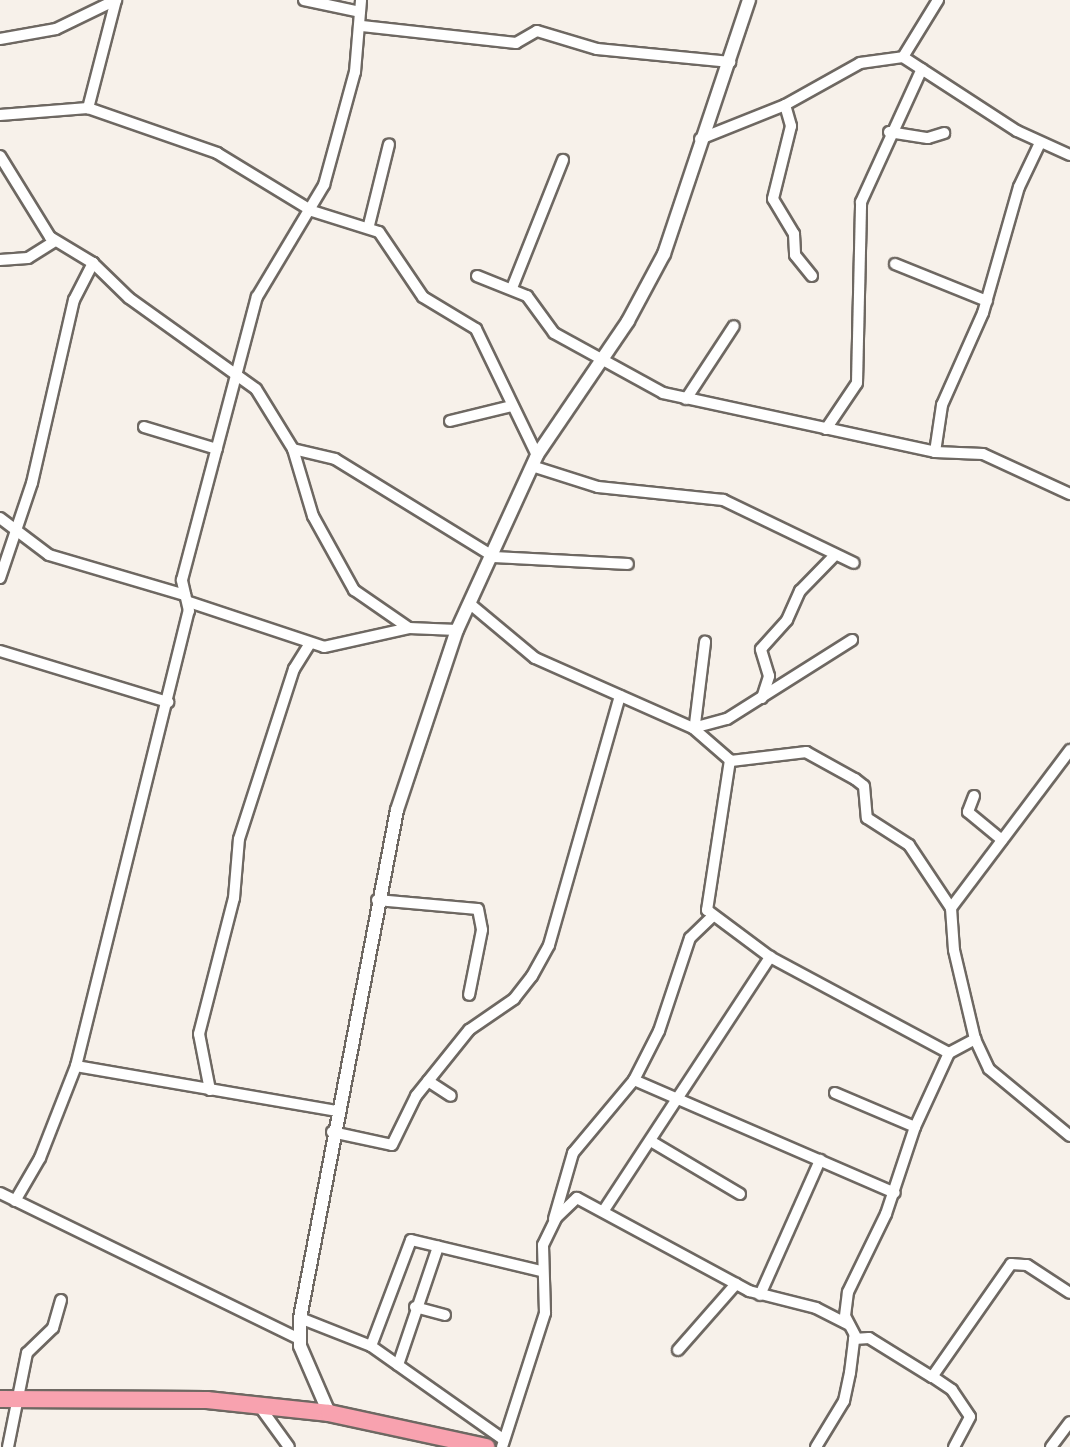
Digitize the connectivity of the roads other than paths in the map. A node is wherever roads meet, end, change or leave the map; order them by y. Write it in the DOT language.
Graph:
graph roads {
  1 [pos="116,0"];
  2 [pos="304,0"];
  3 [pos="361,0"];
  4 [pos="749,0"];
  5 [pos="938,0"];
  6 [pos="360,12"];
  7 [pos="362,26"];
  8 [pos="0,39"];
  9 [pos="903,57"];
  10 [pos="730,62"];
  11 [pos="922,69"];
  12 [pos="785,105"];
  13 [pos="88,108"];
  14 [pos="0,115"];
  15 [pos="889,132"];
  16 [pos="944,132"];
  17 [pos="700,140"];
  18 [pos="1040,143"];
  19 [pos="389,144"];
  20 [pos="1070,155"];
  21 [pos="0,156"];
  22 [pos="563,160"];
  23 [pos="312,211"];
  24 [pos="369,225"];
  25 [pos="54,242"];
  26 [pos="0,260"];
  27 [pos="93,263"];
  28 [pos="895,264"];
  29 [pos="477,276"];
  30 [pos="812,276"];
  31 [pos="512,288"];
  32 [pos="987,301"];
  33 [pos="734,326"];
  34 [pos="601,362"];
  35 [pos="241,375"];
  36 [pos="686,399"];
  37 [pos="512,407"];
  38 [pos="450,421"];
  39 [pos="144,427"];
  40 [pos="826,429"];
  41 [pos="217,449"];
  42 [pos="293,449"];
  43 [pos="935,452"];
  44 [pos="536,461"];
  45 [pos="1070,494"];
  46 [pos="0,518"];
  47 [pos="18,533"];
  48 [pos="835,555"];
  49 [pos="494,557"];
  50 [pos="854,563"];
  51 [pos="628,564"];
  52 [pos="0,578"];
  53 [pos="187,598"];
  54 [pos="469,603"];
  55 [pos="409,628"];
  56 [pos="457,630"];
  57 [pos="852,640"];
  58 [pos="705,642"];
  59 [pos="309,645"];
  60 [pos="0,651"];
  61 [pos="620,696"];
  62 [pos="761,698"];
  63 [pos="168,702"];
  64 [pos="694,726"];
  65 [pos="1070,750"];
  66 [pos="730,760"];
  67 [pos="974,796"];
  68 [pos="1002,839"];
  69 [pos="377,900"];
  70 [pos="951,908"];
  71 [pos="711,918"];
  72 [pos="770,957"];
  73 [pos="469,995"];
  74 [pos="975,1038"];
  75 [pos="949,1053"];
  76 [pos="76,1066"];
  77 [pos="634,1080"];
  78 [pos="428,1082"];
  79 [pos="210,1090"];
  80 [pos="835,1093"];
  81 [pos="451,1096"];
  82 [pos="684,1097"];
  83 [pos="336,1111"];
  84 [pos="915,1127"];
  85 [pos="331,1132"];
  86 [pos="1070,1136"];
  87 [pos="654,1143"];
  88 [pos="820,1160"];
  89 [pos="0,1193"];
  90 [pos="895,1193"];
  91 [pos="740,1194"];
  92 [pos="15,1201"];
  93 [pos="604,1210"];
  94 [pos="553,1223"];
  95 [pos="438,1247"];
  96 [pos="541,1271"];
  97 [pos="736,1284"];
  98 [pos="1070,1293"];
  99 [pos="760,1294"];
  100 [pos="61,1300"];
  101 [pos="415,1307"];
  102 [pos="444,1315"];
  103 [pos="300,1318"];
  104 [pos="848,1324"];
  105 [pos="299,1339"];
  106 [pos="854,1339"];
  107 [pos="371,1346"];
  108 [pos="678,1350"];
  109 [pos="398,1365"];
  110 [pos="933,1377"];
  111 [pos="21,1396"];
  112 [pos="0,1399"];
  113 [pos="260,1407"];
  114 [pos="329,1413"];
  115 [pos="1070,1422"];
  116 [pos="503,1443"];
  117 [pos="8,1447"];
  118 [pos="289,1447"];
  119 [pos="486,1447"];
  120 [pos="816,1447"];
  121 [pos="954,1447"];
  122 [pos="1051,1447"];
  1 -- 8 [label="street"];
  1 -- 13 [label="street"];
  2 -- 6 [label="street"];
  3 -- 6 [label="street"];
  4 -- 10 [label="street"];
  5 -- 9 [label="street"];
  6 -- 7 [label="street"];
  7 -- 10 [label="street"];
  7 -- 23 [label="street"];
  9 -- 11 [label="street"];
  9 -- 12 [label="street"];
  10 -- 17 [label="street"];
  11 -- 15 [label="street"];
  11 -- 18 [label="street"];
  12 -- 17 [label="street"];
  12 -- 30 [label="street"];
  13 -- 14 [label="street"];
  13 -- 23 [label="street"];
  15 -- 16 [label="street"];
  15 -- 40 [label="street"];
  17 -- 34 [label="street"];
  18 -- 20 [label="street"];
  18 -- 32 [label="street"];
  19 -- 24 [label="street"];
  21 -- 25 [label="street"];
  22 -- 31 [label="street"];
  23 -- 24 [label="street"];
  23 -- 35 [label="street"];
  24 -- 37 [label="street"];
  25 -- 26 [label="street"];
  25 -- 27 [label="street"];
  27 -- 35 [label="street"];
  27 -- 47 [label="street"];
  28 -- 32 [label="street"];
  29 -- 31 [label="street"];
  31 -- 34 [label="street"];
  32 -- 43 [label="street"];
  33 -- 36 [label="street"];
  34 -- 36 [label="street"];
  34 -- 44 [label="street"];
  35 -- 41 [label="street"];
  35 -- 42 [label="street"];
  36 -- 40 [label="street"];
  37 -- 38 [label="street"];
  37 -- 44 [label="street"];
  39 -- 41 [label="street"];
  40 -- 43 [label="street"];
  41 -- 53 [label="street"];
  42 -- 49 [label="street"];
  42 -- 55 [label="street"];
  43 -- 45 [label="street"];
  44 -- 48 [label="street"];
  44 -- 49 [label="street"];
  46 -- 47 [label="street"];
  47 -- 52 [label="street"];
  47 -- 53 [label="street"];
  48 -- 50 [label="street"];
  48 -- 62 [label="street"];
  49 -- 51 [label="street"];
  49 -- 54 [label="street"];
  53 -- 59 [label="street"];
  53 -- 63 [label="street"];
  54 -- 56 [label="street"];
  54 -- 61 [label="street"];
  55 -- 56 [label="street"];
  55 -- 59 [label="street"];
  56 -- 69 [label="street"];
  57 -- 62 [label="street"];
  58 -- 64 [label="street"];
  59 -- 79 [label="street"];
  60 -- 63 [label="street"];
  61 -- 64 [label="street"];
  61 -- 78 [label="street"];
  62 -- 64 [label="street"];
  63 -- 76 [label="street"];
  64 -- 66 [label="street"];
  65 -- 68 [label="street"];
  66 -- 70 [label="street"];
  66 -- 71 [label="street"];
  67 -- 68 [label="street"];
  68 -- 70 [label="street"];
  69 -- 73 [label="street"];
  69 -- 83 [label="street"];
  70 -- 74 [label="street"];
  71 -- 72 [label="street"];
  71 -- 77 [label="street"];
  72 -- 75 [label="street"];
  72 -- 82 [label="street"];
  74 -- 75 [label="street"];
  74 -- 86 [label="street"];
  75 -- 84 [label="street"];
  76 -- 79 [label="street"];
  76 -- 92 [label="street"];
  77 -- 82 [label="street"];
  77 -- 94 [label="street"];
  78 -- 81 [label="street"];
  78 -- 85 [label="street"];
  79 -- 83 [label="street"];
  80 -- 84 [label="street"];
  82 -- 87 [label="street"];
  82 -- 88 [label="street"];
  83 -- 85 [label="street"];
  84 -- 90 [label="street"];
  85 -- 103 [label="street"];
  87 -- 91 [label="street"];
  87 -- 93 [label="street"];
  88 -- 90 [label="street"];
  88 -- 99 [label="street"];
  89 -- 92 [label="street"];
  90 -- 104 [label="street"];
  92 -- 105 [label="street"];
  93 -- 94 [label="street"];
  93 -- 97 [label="street"];
  94 -- 96 [label="street"];
  95 -- 96 [label="street"];
  95 -- 101 [label="street"];
  95 -- 107 [label="street"];
  96 -- 116 [label="street"];
  97 -- 99 [label="street"];
  97 -- 108 [label="street"];
  98 -- 110 [label="street"];
  99 -- 104 [label="street"];
  100 -- 111 [label="street"];
  101 -- 102 [label="street"];
  101 -- 109 [label="street"];
  103 -- 105 [label="street"];
  103 -- 107 [label="street"];
  104 -- 106 [label="street"];
  105 -- 114 [label="street"];
  106 -- 110 [label="street"];
  106 -- 120 [label="street"];
  107 -- 109 [label="street"];
  109 -- 116 [label="street"];
  110 -- 121 [label="street"];
  111 -- 112 [label="highway"];
  111 -- 113 [label="highway"];
  111 -- 117 [label="street"];
  113 -- 114 [label="highway"];
  113 -- 118 [label="street"];
  114 -- 119 [label="highway"];
  115 -- 122 [label="street"];
}
